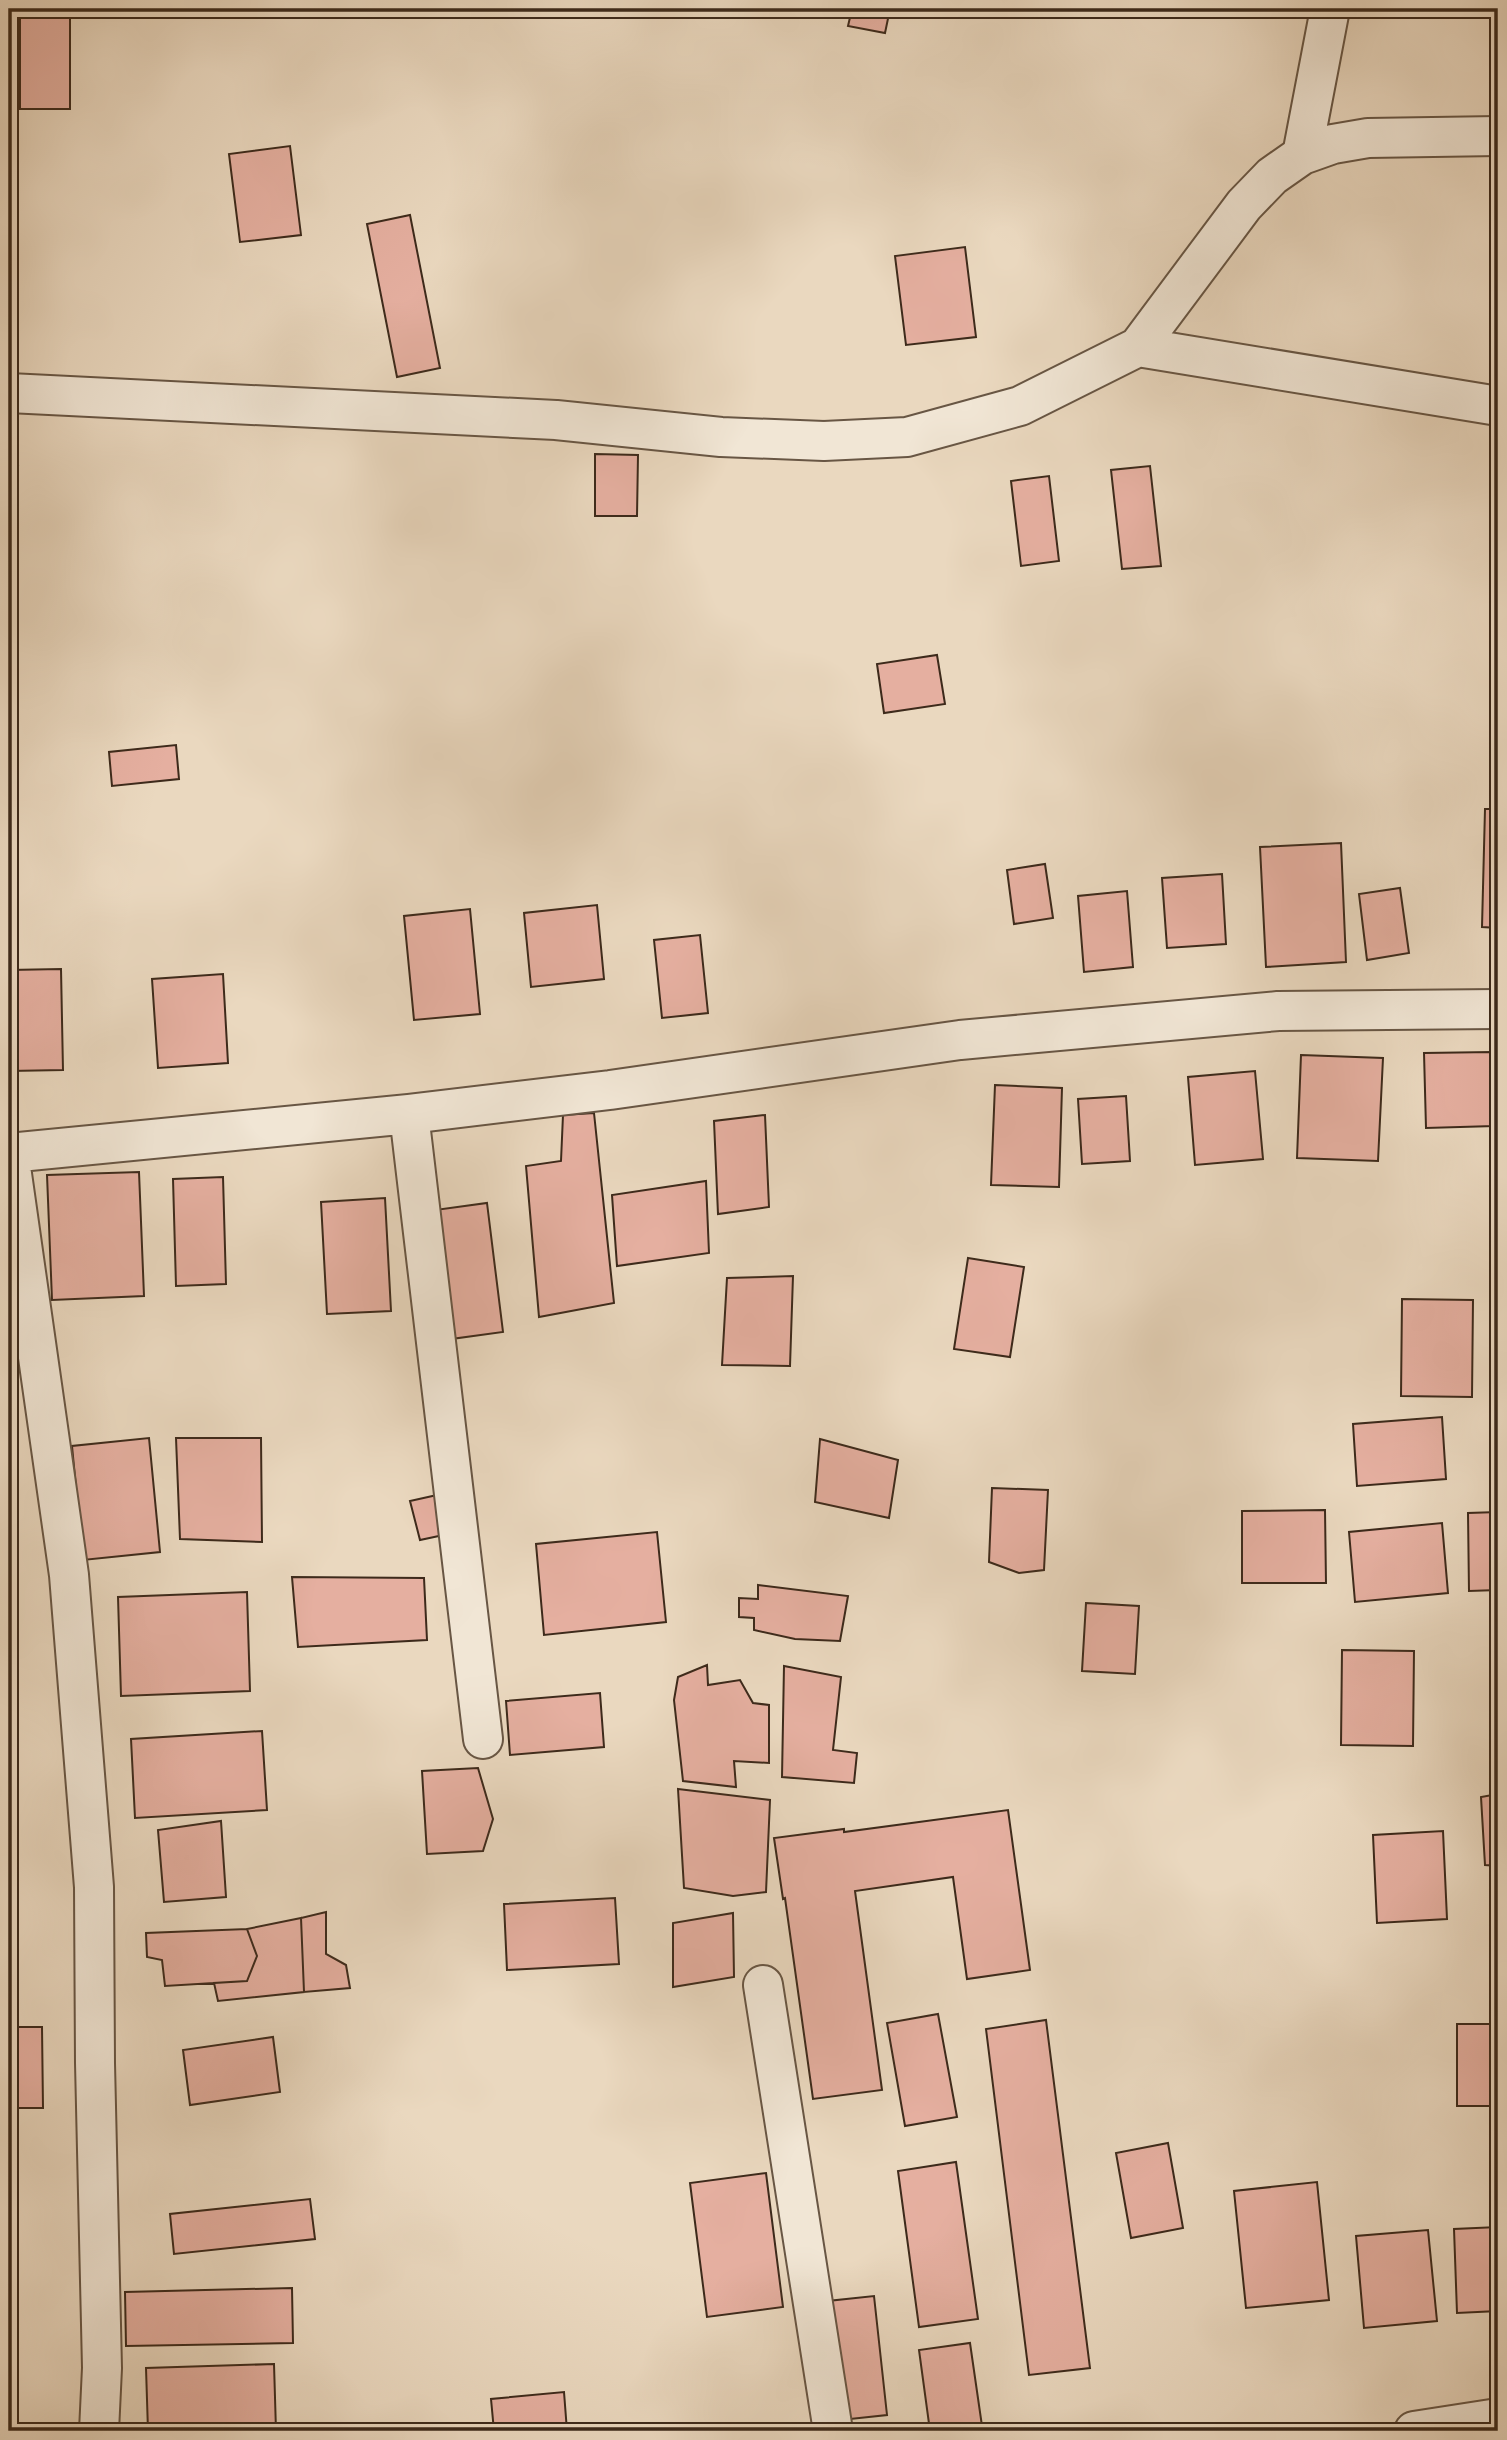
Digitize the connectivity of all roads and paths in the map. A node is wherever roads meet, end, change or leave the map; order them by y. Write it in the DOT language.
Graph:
graph roads {
  1 [pos="1330,9"];
  2 [pos="1498,136"];
  3 [pos="1302,155"];
  4 [pos="1138,347"];
  5 [pos="9,393"];
  6 [pos="1498,406"];
  7 [pos="1498,1009"];
  8 [pos="409,1114"];
  9 [pos="9,1153"];
  10 [pos="483,1739"];
  11 [pos="763,1985"];
  12 [pos="1498,2418"];
  13 [pos="99,2431"];
  14 [pos="833,2431"];
  15 [pos="1414,2431"];
  1 -- 3 [label="street"];
  2 -- 3 [label="street"];
  3 -- 4 [label="street"];
  4 -- 5 [label="street"];
  4 -- 6 [label="street"];
  7 -- 8 [label="street"];
  8 -- 9 [label="street"];
  8 -- 10 [label="street"];
  9 -- 13 [label="street"];
  11 -- 14 [label="street"];
  12 -- 15 [label="street"];
}
